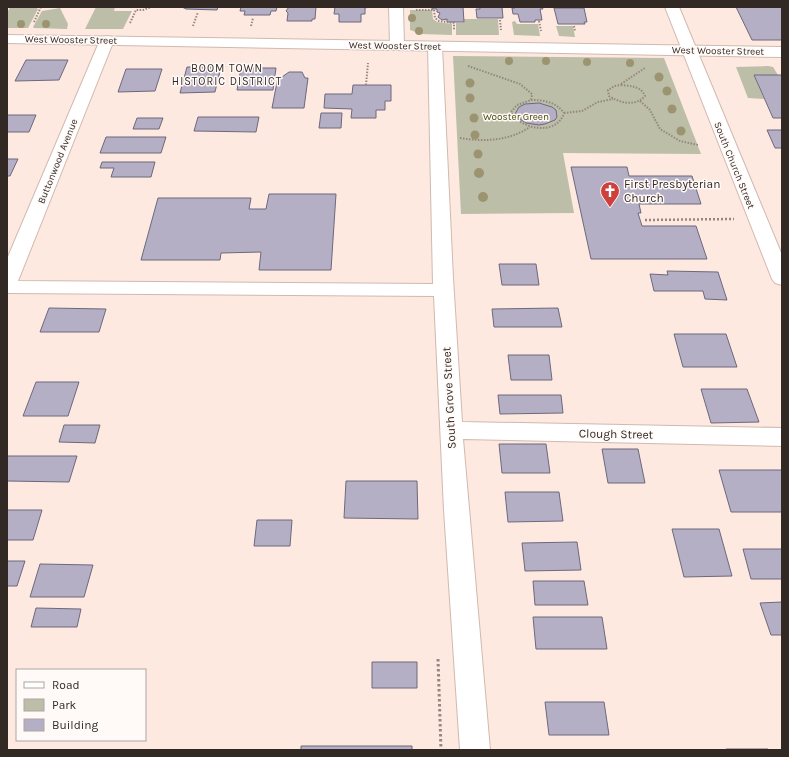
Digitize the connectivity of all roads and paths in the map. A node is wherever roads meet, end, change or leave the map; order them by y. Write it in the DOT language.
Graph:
graph roads {
  1 [pos="151,7"];
  2 [pos="396,7"];
  3 [pos="672,7"];
  4 [pos="41,8"];
  5 [pos="430,8"];
  6 [pos="415,10"];
  7 [pos="33,24"];
  8 [pos="129,24"];
  9 [pos="7,39"];
  10 [pos="107,40"];
  11 [pos="445,41"];
  12 [pos="397,45"];
  13 [pos="690,50"];
  14 [pos="782,52"];
  15 [pos="369,59"];
  16 [pos="466,65"];
  17 [pos="650,66"];
  18 [pos="366,85"];
  19 [pos="621,85"];
  20 [pos="613,99"];
  21 [pos="532,100"];
  22 [pos="640,101"];
  23 [pos="564,113"];
  24 [pos="530,127"];
  25 [pos="457,137"];
  26 [pos="698,145"];
  27 [pos="738,219"];
  28 [pos="645,220"];
  29 [pos="782,279"];
  30 [pos="7,283"];
  31 [pos="7,288"];
  32 [pos="443,290"];
  33 [pos="451,430"];
  34 [pos="782,437"];
  35 [pos="475,750"];
  1 -- 8 [label="path"];
  2 -- 12 [label="street"];
  3 -- 13 [label="street, South Church Street"];
  4 -- 7 [label="path"];
  5 -- 6 [label="path"];
  5 -- 11 [label="path"];
  9 -- 10 [label="street, West Wooster Street"];
  10 -- 12 [label="street, West Wooster Street"];
  10 -- 30 [label="street, Buttonwood Avenue"];
  11 -- 12 [label="street, West Wooster Street"];
  11 -- 13 [label="street, West Wooster Street"];
  11 -- 32 [label="street, South Grove Street"];
  13 -- 14 [label="street, West Wooster Street"];
  13 -- 29 [label="street, South Church Street"];
  15 -- 18 [label="path"];
  16 -- 21 [label="path"];
  17 -- 19 [label="path"];
  19 -- 20 [label="path"];
  19 -- 22 [label="path"];
  20 -- 22 [label="path"];
  20 -- 23 [label="path"];
  21 -- 23 [label="path"];
  21 -- 24 [label="path"];
  22 -- 26 [label="path"];
  23 -- 24 [label="path"];
  24 -- 25 [label="path"];
  27 -- 28 [label="path"];
  31 -- 32 [label="street"];
  32 -- 33 [label="street, South Grove Street"];
  33 -- 34 [label="street, Clough Street"];
  33 -- 35 [label="street, South Grove Street"];
}
